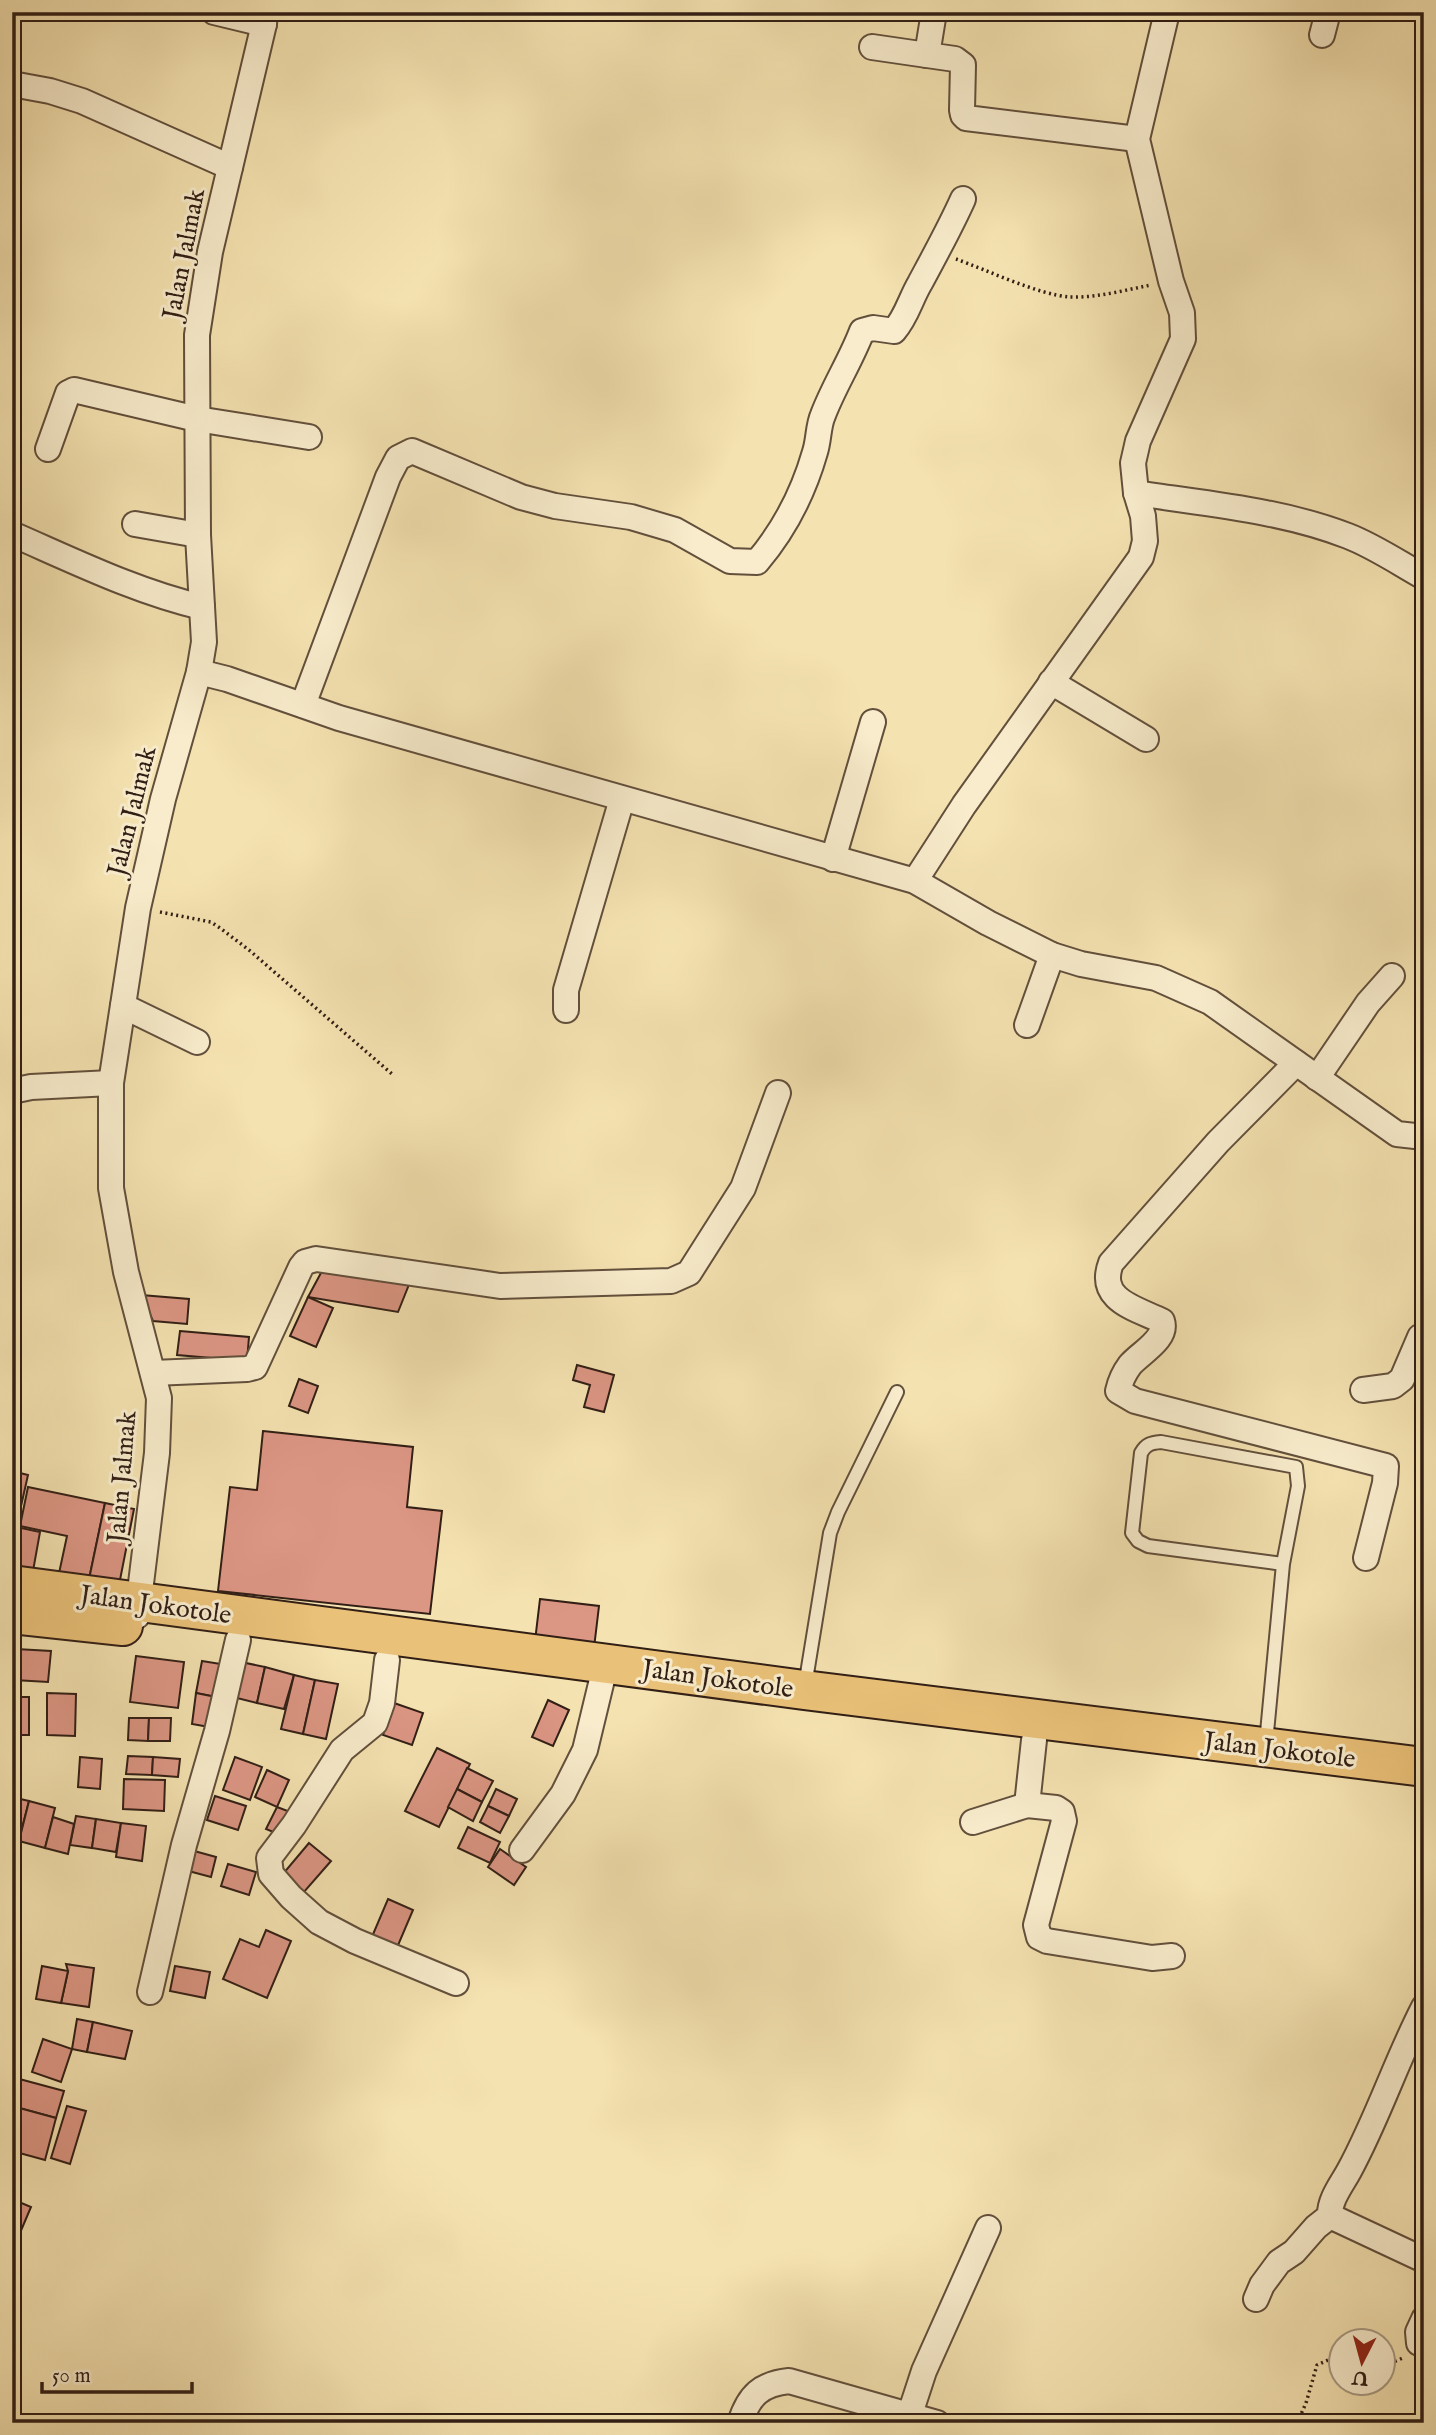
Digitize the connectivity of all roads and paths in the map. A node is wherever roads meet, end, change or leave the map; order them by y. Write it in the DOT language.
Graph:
graph roads {
  1 [pos="214,12"];
  2 [pos="934,12"];
  3 [pos="1167,12"];
  4 [pos="265,18"];
  5 [pos="872,47"];
  6 [pos="927,55"];
  7 [pos="12,84"];
  8 [pos="1137,139"];
  9 [pos="230,167"];
  10 [pos="963,199"];
  11 [pos="938,252"];
  12 [pos="1171,281"];
  13 [pos="197,419"];
  14 [pos="309,438"];
  15 [pos="48,449"];
  16 [pos="1136,493"];
  17 [pos="135,524"];
  18 [pos="12,534"];
  19 [pos="198,535"];
  20 [pos="1424,577"];
  21 [pos="202,607"];
  22 [pos="199,672"];
  23 [pos="1051,682"];
  24 [pos="303,705"];
  25 [pos="873,722"];
  26 [pos="1146,739"];
  27 [pos="622,799"];
  28 [pos="833,859"];
  29 [pos="915,881"];
  30 [pos="138,908"];
  31 [pos="1052,955"];
  32 [pos="1392,976"];
  33 [pos="122,1006"];
  34 [pos="566,1010"];
  35 [pos="1027,1025"];
  36 [pos="197,1042"];
  37 [pos="1296,1063"];
  38 [pos="392,1074"];
  39 [pos="1317,1078"];
  40 [pos="111,1083"];
  41 [pos="12,1091"];
  42 [pos="778,1093"];
  43 [pos="1424,1137"];
  44 [pos="1422,1334"];
  45 [pos="153,1373"];
  46 [pos="1363,1390"];
  47 [pos="897,1392"];
  48 [pos="1366,1558"];
  49 [pos="1283,1564"];
  50 [pos="12,1585"];
  51 [pos="12,1614"];
  52 [pos="137,1615"];
  53 [pos="238,1640"];
  54 [pos="470,1658"];
  55 [pos="387,1660"];
  56 [pos="604,1675"];
  57 [pos="804,1690"];
  58 [pos="1034,1740"];
  59 [pos="1266,1748"];
  60 [pos="1424,1767"];
  61 [pos="1424,1791"];
  62 [pos="1027,1805"];
  63 [pos="973,1822"];
  64 [pos="522,1850"];
  65 [pos="1172,1956"];
  66 [pos="456,1983"];
  67 [pos="150,1992"];
  68 [pos="1424,2007"];
  69 [pos="1331,2216"];
  70 [pos="988,2228"];
  71 [pos="1424,2260"];
  72 [pos="1256,2299"];
  73 [pos="1424,2319"];
  74 [pos="1424,2345"];
  75 [pos="1328,2360"];
  76 [pos="908,2418"];
  77 [pos="740,2423"];
  78 [pos="937,2423"];
  79 [pos="1297,2423"];
  1 -- 4 [label="street"];
  2 -- 6 [label="street"];
  3 -- 8 [label="street"];
  4 -- 9 [label="street, Jalan Jalmak"];
  5 -- 6 [label="street"];
  6 -- 8 [label="street"];
  7 -- 9 [label="street"];
  8 -- 12 [label="street"];
  9 -- 13 [label="street, Jalan Jalmak"];
  10 -- 11 [label="street"];
  11 -- 12 [label="path"];
  11 -- 24 [label="street"];
  12 -- 16 [label="street"];
  13 -- 14 [label="street"];
  13 -- 15 [label="street"];
  13 -- 19 [label="street, Jalan Jalmak"];
  16 -- 20 [label="street"];
  16 -- 23 [label="street"];
  17 -- 19 [label="street"];
  18 -- 21 [label="street"];
  19 -- 21 [label="street, Jalan Jalmak"];
  21 -- 22 [label="street, Jalan Jalmak"];
  22 -- 24 [label="street"];
  22 -- 30 [label="street, Jalan Jalmak"];
  23 -- 26 [label="street"];
  23 -- 29 [label="street"];
  24 -- 27 [label="street"];
  25 -- 28 [label="street"];
  27 -- 28 [label="street"];
  27 -- 34 [label="street"];
  28 -- 29 [label="street"];
  29 -- 31 [label="street"];
  30 -- 33 [label="street, Jalan Jalmak"];
  30 -- 38 [label="path"];
  31 -- 35 [label="street"];
  31 -- 37 [label="street"];
  32 -- 39 [label="street"];
  33 -- 36 [label="street"];
  33 -- 40 [label="street, Jalan Jalmak"];
  37 -- 39 [label="street"];
  37 -- 48 [label="street"];
  39 -- 43 [label="street"];
  40 -- 41 [label="street"];
  40 -- 45 [label="street, Jalan Jalmak"];
  42 -- 45 [label="street"];
  44 -- 46 [label="street"];
  45 -- 52 [label="street, Jalan Jalmak"];
  47 -- 57 [label="lane"];
  49 -- 49 [label="lane"];
  49 -- 59 [label="lane"];
  50 -- 52 [label="highway, Jalan Jokotole"];
  51 -- 52 [label="highway, Jalan Jokotole"];
  52 -- 53 [label="highway, Jalan Jokotole"];
  52 -- 54 [label="highway, Jalan Jokotole"];
  53 -- 55 [label="highway, Jalan Jokotole"];
  53 -- 67 [label="street"];
  54 -- 55 [label="highway, Jalan Jokotole"];
  54 -- 56 [label="highway, Jalan Jokotole"];
  55 -- 66 [label="street"];
  56 -- 57 [label="highway, Jalan Jokotole"];
  56 -- 58 [label="highway, Jalan Jokotole"];
  56 -- 64 [label="street"];
  57 -- 59 [label="highway, Jalan Jokotole"];
  58 -- 61 [label="highway, Jalan Jokotole"];
  58 -- 62 [label="street"];
  59 -- 60 [label="highway, Jalan Jokotole"];
  62 -- 63 [label="street"];
  62 -- 65 [label="street"];
  68 -- 69 [label="street"];
  69 -- 71 [label="street"];
  69 -- 72 [label="street"];
  70 -- 76 [label="street"];
  73 -- 74 [label="street"];
  75 -- 79 [label="path"];
  76 -- 77 [label="street"];
  76 -- 78 [label="street"];
}
